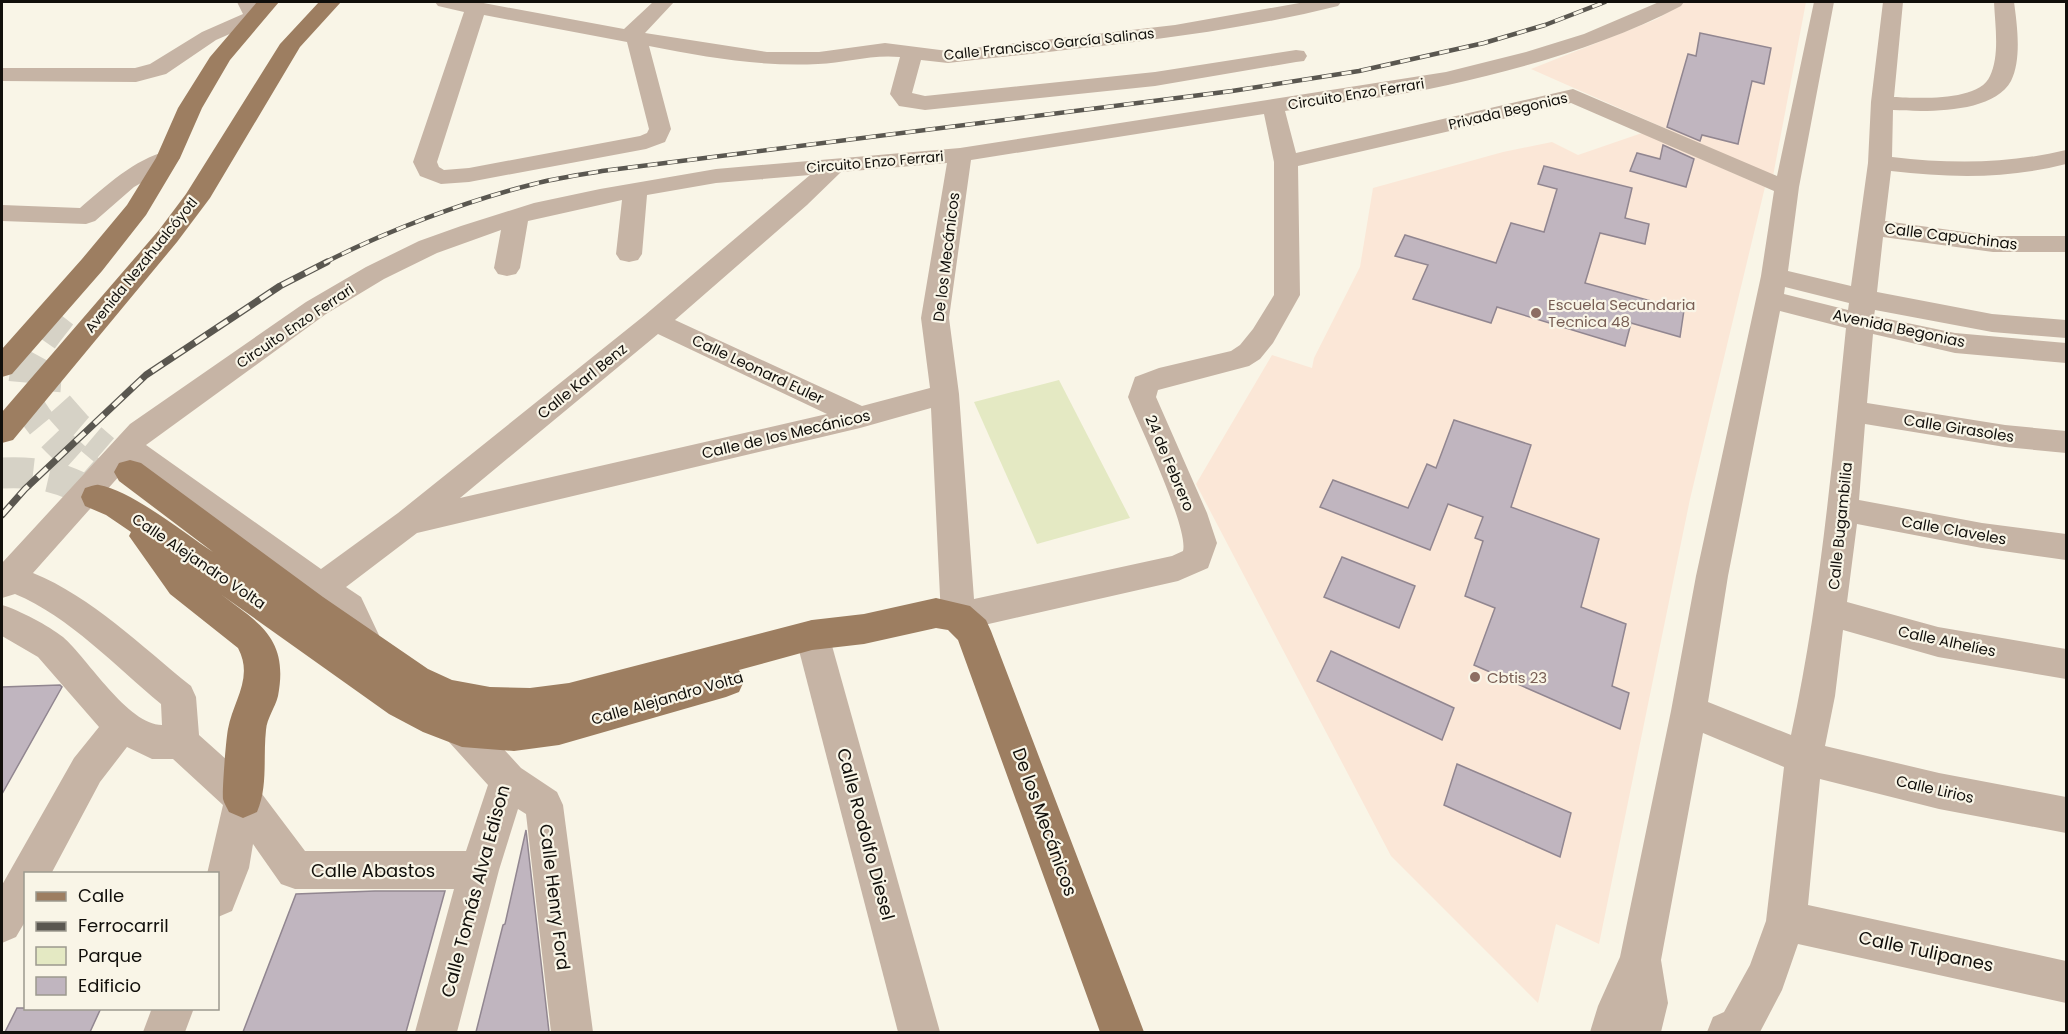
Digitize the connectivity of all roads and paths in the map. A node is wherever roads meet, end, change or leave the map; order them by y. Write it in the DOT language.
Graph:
graph roads {
  1 [pos="291,2"];
  2 [pos="311,2"];
  3 [pos="330,2"];
  4 [pos="446,2"];
  5 [pos="664,2"];
  6 [pos="1331,2"];
  7 [pos="1674,2"];
  8 [pos="1824,2"];
  9 [pos="1893,2"];
  10 [pos="2004,2"];
  11 [pos="257,6"];
  12 [pos="476,7"];
  13 [pos="636,39"];
  14 [pos="912,52"];
  15 [pos="1296,56"];
  16 [pos="11,75"];
  17 [pos="2,94"];
  18 [pos="1882,102"];
  19 [pos="1273,106"];
  20 [pos="960,155"];
  21 [pos="2067,157"];
  22 [pos="168,158"];
  23 [pos="1286,162"];
  24 [pos="1880,163"];
  25 [pos="835,165"];
  26 [pos="1786,187"];
  27 [pos="635,190"];
  28 [pos="2,213"];
  29 [pos="516,217"];
  30 [pos="1871,226"];
  31 [pos="2067,244"];
  32 [pos="629,254"];
  33 [pos="507,268"];
  34 [pos="1772,287"];
  35 [pos="1862,310"];
  36 [pos="656,322"];
  37 [pos="2067,329"];
  38 [pos="2067,353"];
  39 [pos="2,368"];
  40 [pos="945,394"];
  41 [pos="1852,411"];
  42 [pos="860,417"];
  43 [pos="5,426"];
  44 [pos="2067,442"];
  45 [pos="119,488"];
  46 [pos="1843,509"];
  47 [pos="409,522"];
  48 [pos="1201,543"];
  49 [pos="2067,547"];
  50 [pos="5,581"];
  51 [pos="321,587"];
  52 [pos="1830,612"];
  53 [pos="958,617"];
  54 [pos="2,619"];
  55 [pos="814,645"];
  56 [pos="368,648"];
  57 [pos="2067,664"];
  58 [pos="1689,711"];
  59 [pos="465,715"];
  60 [pos="122,726"];
  61 [pos="181,742"];
  62 [pos="1804,758"];
  63 [pos="508,780"];
  64 [pos="243,799"];
  65 [pos="2067,815"];
  66 [pos="479,870"];
  67 [pos="30,872"];
  68 [pos="24,884"];
  69 [pos="219,894"];
  70 [pos="1786,921"];
  71 [pos="2,923"];
  72 [pos="1640,960"];
  73 [pos="2067,982"];
  74 [pos="172,1010"];
  75 [pos="164,1032"];
  76 [pos="436,1032"];
  77 [pos="572,1032"];
  78 [pos="919,1032"];
  79 [pos="1122,1032"];
  80 [pos="1611,1032"];
  81 [pos="1640,1032"];
  82 [pos="1734,1032"];
  1 -- 2 [label="main road, Avenida Nezahualcóyotl"];
  3 -- 43 [label="main road, Avenida Nezahualcóyotl"];
  4 -- 12 [label="street, Calle Francisco García Salinas"];
  5 -- 13 [label="street"];
  6 -- 14 [label="street, Calle Francisco García Salinas"];
  7 -- 19 [label="street, Circuito Enzo Ferrari"];
  8 -- 26 [label="street"];
  9 -- 18 [label="street, Calle Bugambilia"];
  10 -- 18 [label="street"];
  11 -- 16 [label="street"];
  11 -- 22 [label="main road"];
  12 -- 13 [label="street, Calle Francisco García Salinas"];
  12 -- 13 [label="street"];
  13 -- 14 [label="street, Calle Francisco García Salinas"];
  14 -- 15 [label="street"];
  16 -- 17 [label="street"];
  18 -- 24 [label="street, Calle Bugambilia"];
  19 -- 20 [label="street, Circuito Enzo Ferrari"];
  19 -- 23 [label="street"];
  20 -- 25 [label="street, Circuito Enzo Ferrari"];
  20 -- 40 [label="street, De los Mecánicos"];
  21 -- 24 [label="street"];
  22 -- 28 [label="street"];
  22 -- 39 [label="main road"];
  23 -- 26 [label="street, Privada Begonias"];
  23 -- 48 [label="street, 24 de Febrero"];
  24 -- 30 [label="street, Calle Bugambilia"];
  25 -- 27 [label="street, Circuito Enzo Ferrari"];
  25 -- 36 [label="street, Calle Karl Benz"];
  26 -- 34 [label="street"];
  27 -- 29 [label="street, Circuito Enzo Ferrari"];
  27 -- 32 [label="street"];
  29 -- 33 [label="street"];
  29 -- 45 [label="street, Circuito Enzo Ferrari"];
  30 -- 31 [label="street, Calle Capuchinas"];
  30 -- 35 [label="street, Calle Bugambilia"];
  34 -- 35 [label="street, Avenida Begonias"];
  34 -- 58 [label="street"];
  35 -- 37 [label="street, Avenida Begonias"];
  35 -- 38 [label="street, Avenida Begonias"];
  35 -- 41 [label="street, Calle Bugambilia"];
  36 -- 42 [label="street, Calle Leonard Euler"];
  36 -- 47 [label="street, Calle Karl Benz"];
  40 -- 42 [label="street, Calle de los Mecánicos"];
  40 -- 53 [label="street"];
  41 -- 44 [label="street, Calle Girasoles"];
  41 -- 46 [label="street, Calle Bugambilia"];
  42 -- 47 [label="street, Calle de los Mecánicos"];
  45 -- 50 [label="street, Circuito Enzo Ferrari"];
  45 -- 51 [label="street"];
  45 -- 56 [label="main road, Calle Alejandro Volta"];
  45 -- 59 [label="main road, Calle Alejandro Volta"];
  45 -- 64 [label="main road"];
  46 -- 49 [label="street, Calle Claveles"];
  46 -- 52 [label="street, Calle Bugambilia"];
  47 -- 51 [label="street, Calle Karl Benz"];
  48 -- 53 [label="street, Calle Alejandro Volta"];
  50 -- 61 [label="street"];
  51 -- 56 [label="street"];
  52 -- 57 [label="street, Calle Alhelíes"];
  52 -- 62 [label="street, Calle Bugambilia"];
  53 -- 55 [label="main road, Calle Alejandro Volta"];
  53 -- 79 [label="main road, De los Mecánicos"];
  54 -- 60 [label="street"];
  55 -- 59 [label="main road, Calle Alejandro Volta"];
  55 -- 78 [label="street, Calle Rodolfo Diesel"];
  56 -- 59 [label="main road, Calle Alejandro Volta"];
  58 -- 62 [label="street, Calle Lirios"];
  58 -- 72 [label="street"];
  59 -- 63 [label="street, Calle Tomás Alva Edison"];
  60 -- 61 [label="street"];
  60 -- 67 [label="street"];
  61 -- 64 [label="street, Calle Abastos"];
  62 -- 65 [label="street, Calle Lirios"];
  62 -- 70 [label="street, Calle Bugambilia"];
  63 -- 66 [label="street, Calle Tomás Alva Edison"];
  63 -- 77 [label="street, Calle Henry Ford"];
  64 -- 66 [label="street, Calle Abastos"];
  64 -- 69 [label="street"];
  66 -- 76 [label="street, Calle Tomás Alva Edison"];
  68 -- 71 [label="street"];
  70 -- 73 [label="street, Calle Tulipanes"];
  70 -- 82 [label="street, Calle Bugambilia"];
  72 -- 80 [label="street"];
  72 -- 81 [label="street"];
  74 -- 75 [label="street"];
}
